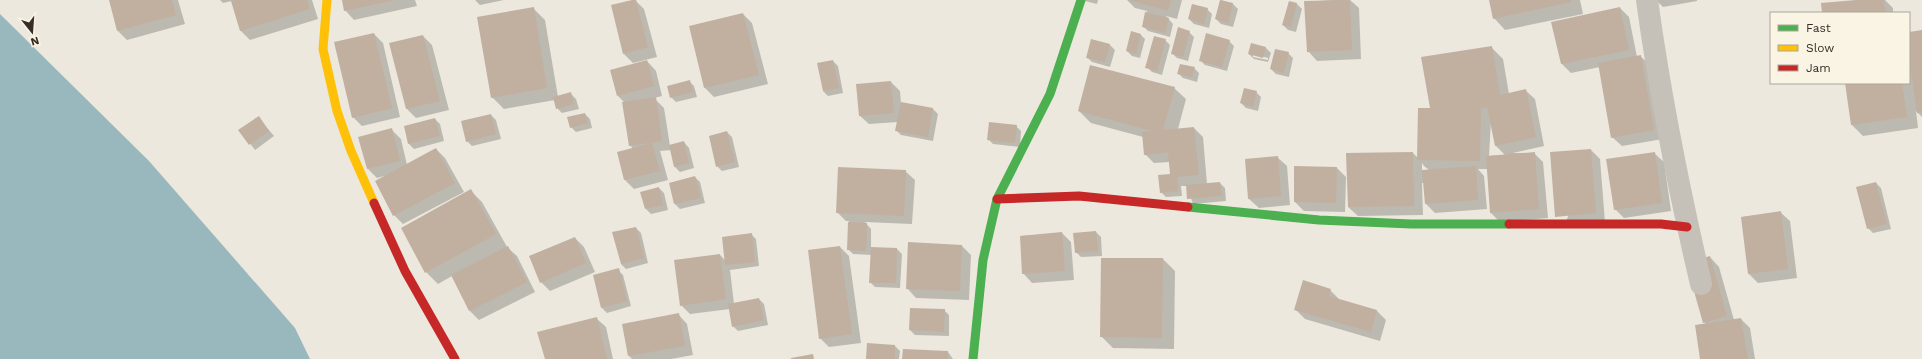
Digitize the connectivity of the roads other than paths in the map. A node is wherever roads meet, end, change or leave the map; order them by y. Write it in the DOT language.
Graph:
graph roads {
  1 [pos="327,0"];
  2 [pos="1081,0"];
  3 [pos="1647,0"];
  4 [pos="997,199"];
  5 [pos="1687,227"];
  6 [pos="1701,284"];
  7 [pos="455,359"];
  8 [pos="973,359"];
  1 -- 7 [label="street"];
  2 -- 4 [label="street"];
  3 -- 5 [label="street"];
  4 -- 5 [label="street"];
  4 -- 8 [label="street"];
  5 -- 6 [label="street"];
}
